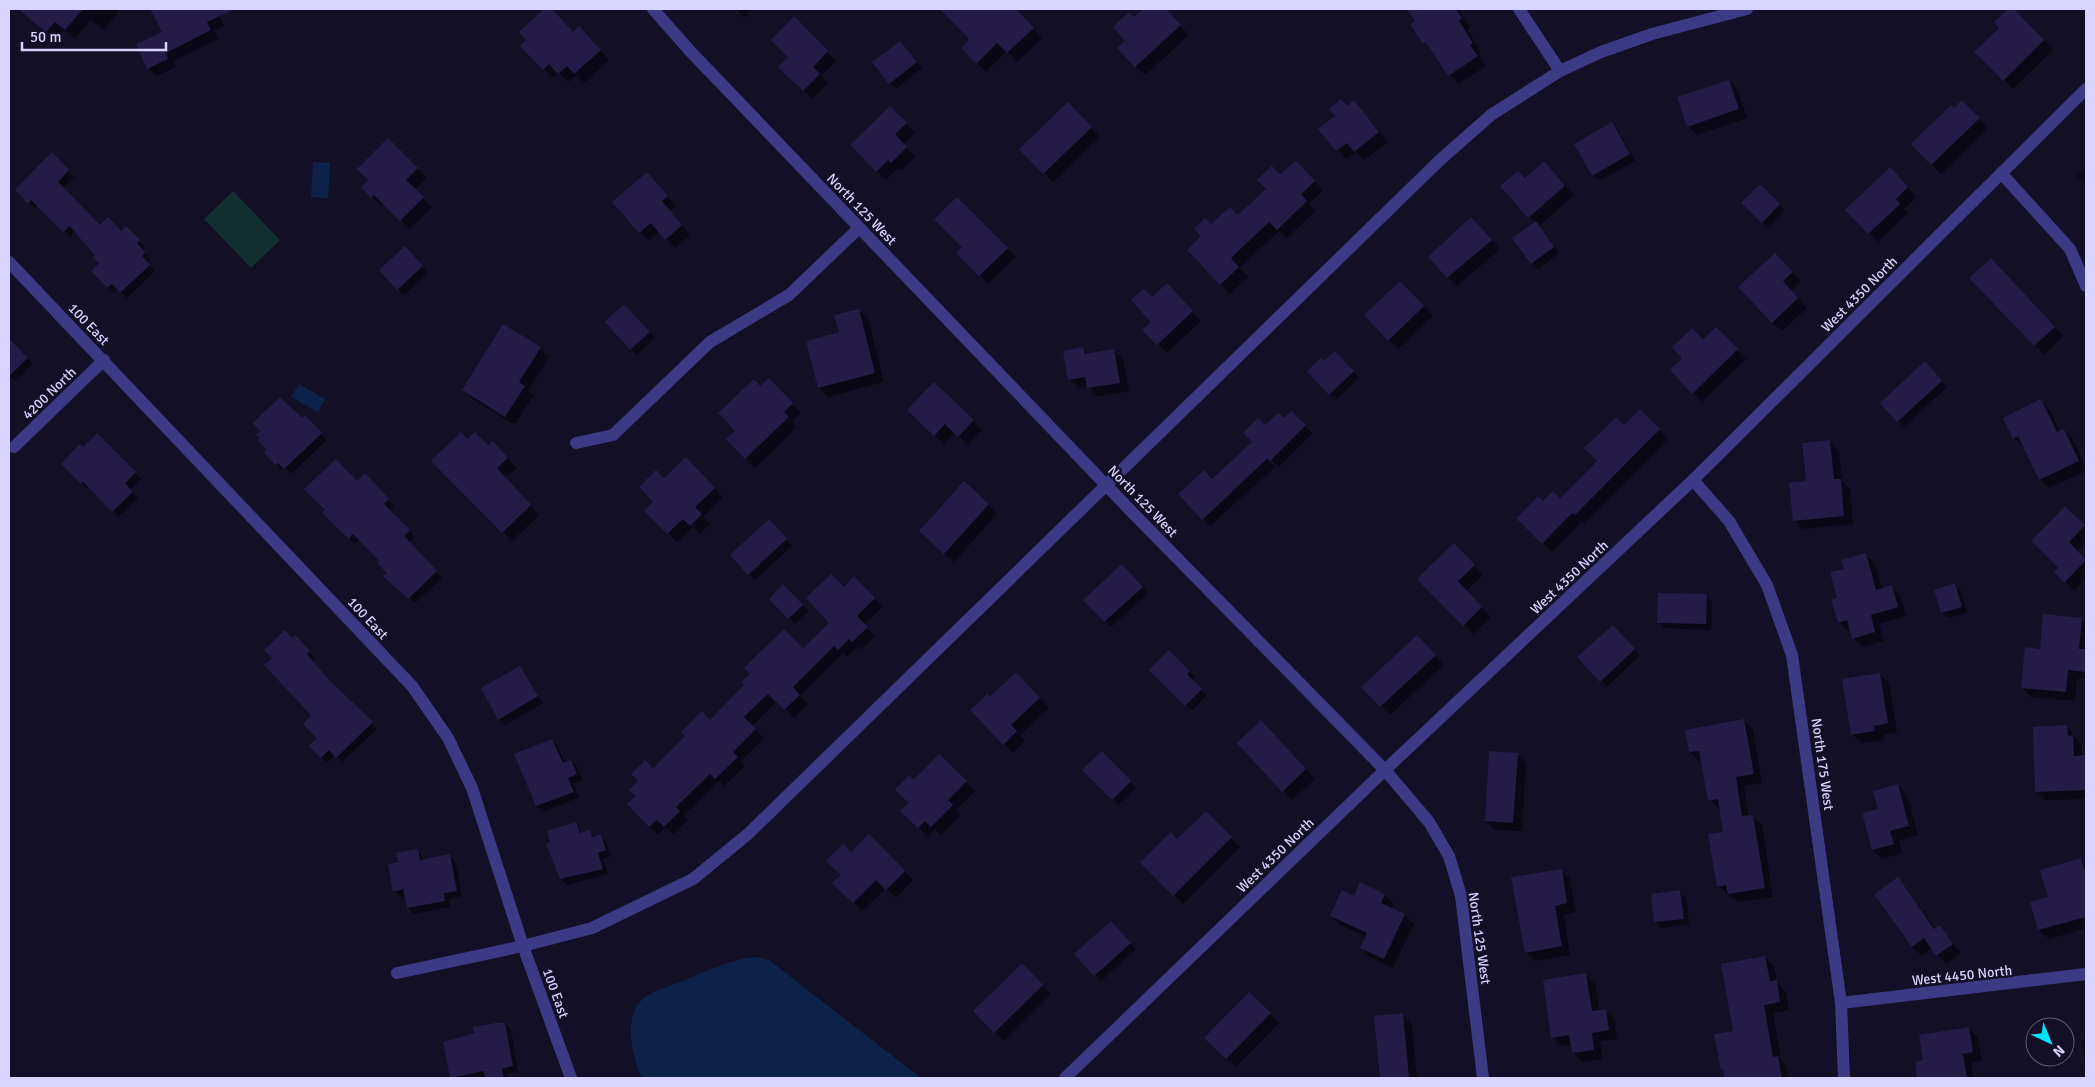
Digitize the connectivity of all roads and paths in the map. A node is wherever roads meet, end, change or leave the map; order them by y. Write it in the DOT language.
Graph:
graph roads {
  1 [pos="653,9"];
  2 [pos="1518,9"];
  3 [pos="1748,9"];
  4 [pos="1560,71"];
  5 [pos="2086,89"];
  6 [pos="2001,173"];
  7 [pos="859,228"];
  8 [pos="9,262"];
  9 [pos="2086,286"];
  10 [pos="104,360"];
  11 [pos="576,444"];
  12 [pos="14,447"];
  13 [pos="1693,480"];
  14 [pos="1106,485"];
  15 [pos="1385,770"];
  16 [pos="523,946"];
  17 [pos="396,973"];
  18 [pos="2086,974"];
  19 [pos="1841,1003"];
  20 [pos="571,1078"];
  21 [pos="1065,1078"];
  22 [pos="1482,1078"];
  23 [pos="1844,1078"];
  1 -- 7 [label="street, North 125 West"];
  2 -- 4 [label="street"];
  3 -- 4 [label="street"];
  4 -- 14 [label="street"];
  5 -- 6 [label="street, West 4350 North"];
  6 -- 9 [label="street"];
  6 -- 13 [label="street, West 4350 North"];
  7 -- 11 [label="street"];
  7 -- 14 [label="street, North 125 West"];
  8 -- 10 [label="street, 100 East"];
  10 -- 12 [label="street, 4200 North"];
  10 -- 16 [label="street, 100 East"];
  13 -- 15 [label="street, West 4350 North"];
  13 -- 19 [label="street, North 175 West"];
  14 -- 15 [label="street, North 125 West"];
  14 -- 16 [label="street"];
  15 -- 21 [label="street, West 4350 North"];
  15 -- 22 [label="street, North 125 West"];
  16 -- 17 [label="street"];
  16 -- 20 [label="street, 100 East"];
  18 -- 19 [label="street, West 4450 North"];
  19 -- 23 [label="street, North 175 West"];
}
